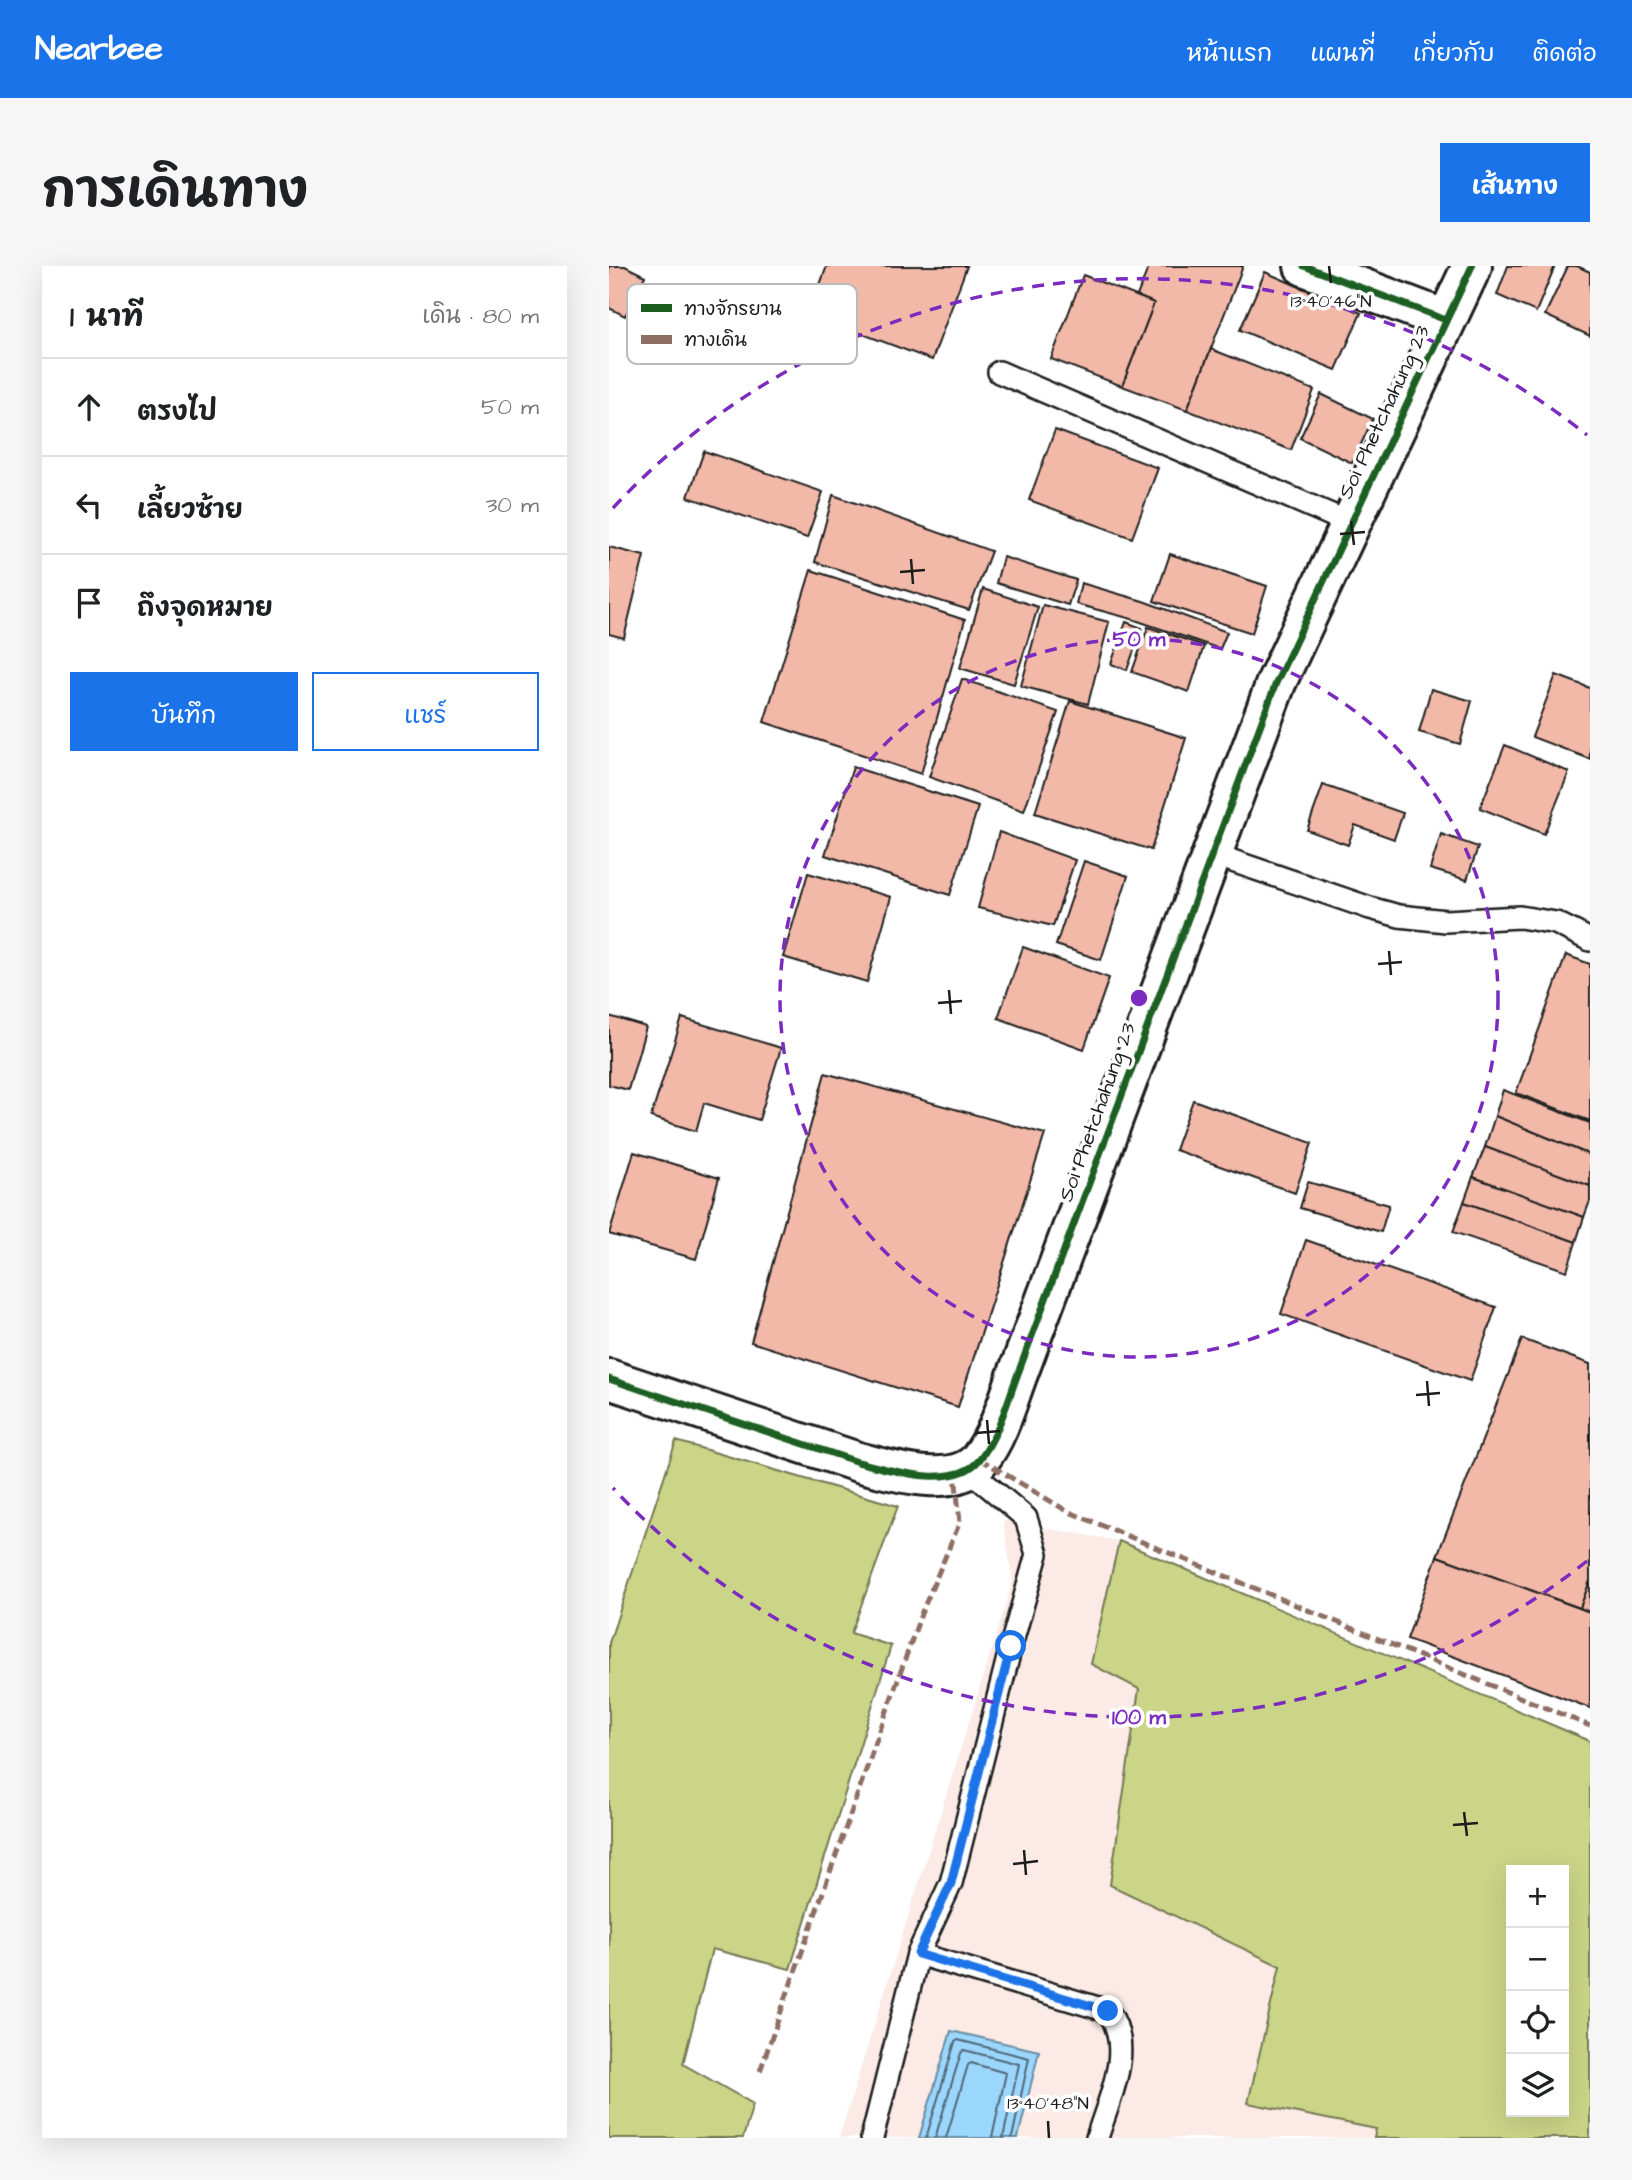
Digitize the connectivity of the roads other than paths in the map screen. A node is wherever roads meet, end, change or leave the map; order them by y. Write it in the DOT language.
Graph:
graph roads {
  1 [pos="1304,266"];
  2 [pos="1472,266"];
  3 [pos="1446,320"];
  4 [pos="999,372"];
  5 [pos="1352,524"];
  6 [pos="1212,854"];
  7 [pos="1590,940"];
  8 [pos="609,1379"];
  9 [pos="969,1470"];
  10 [pos="918,1954"];
  11 [pos="871,2138"];
  12 [pos="1097,2138"];
  1 -- 3 [label="street"];
  2 -- 3 [label="street, Soi Phetchahung 23"];
  3 -- 5 [label="street, Soi Phetchahung 23"];
  4 -- 5 [label="lane"];
  5 -- 6 [label="street, Soi Phetchahung 23"];
  6 -- 7 [label="lane"];
  6 -- 9 [label="street, Soi Phetchahung 23"];
  8 -- 9 [label="street"];
  9 -- 10 [label="lane"];
  10 -- 11 [label="lane"];
  10 -- 12 [label="lane"];
}
